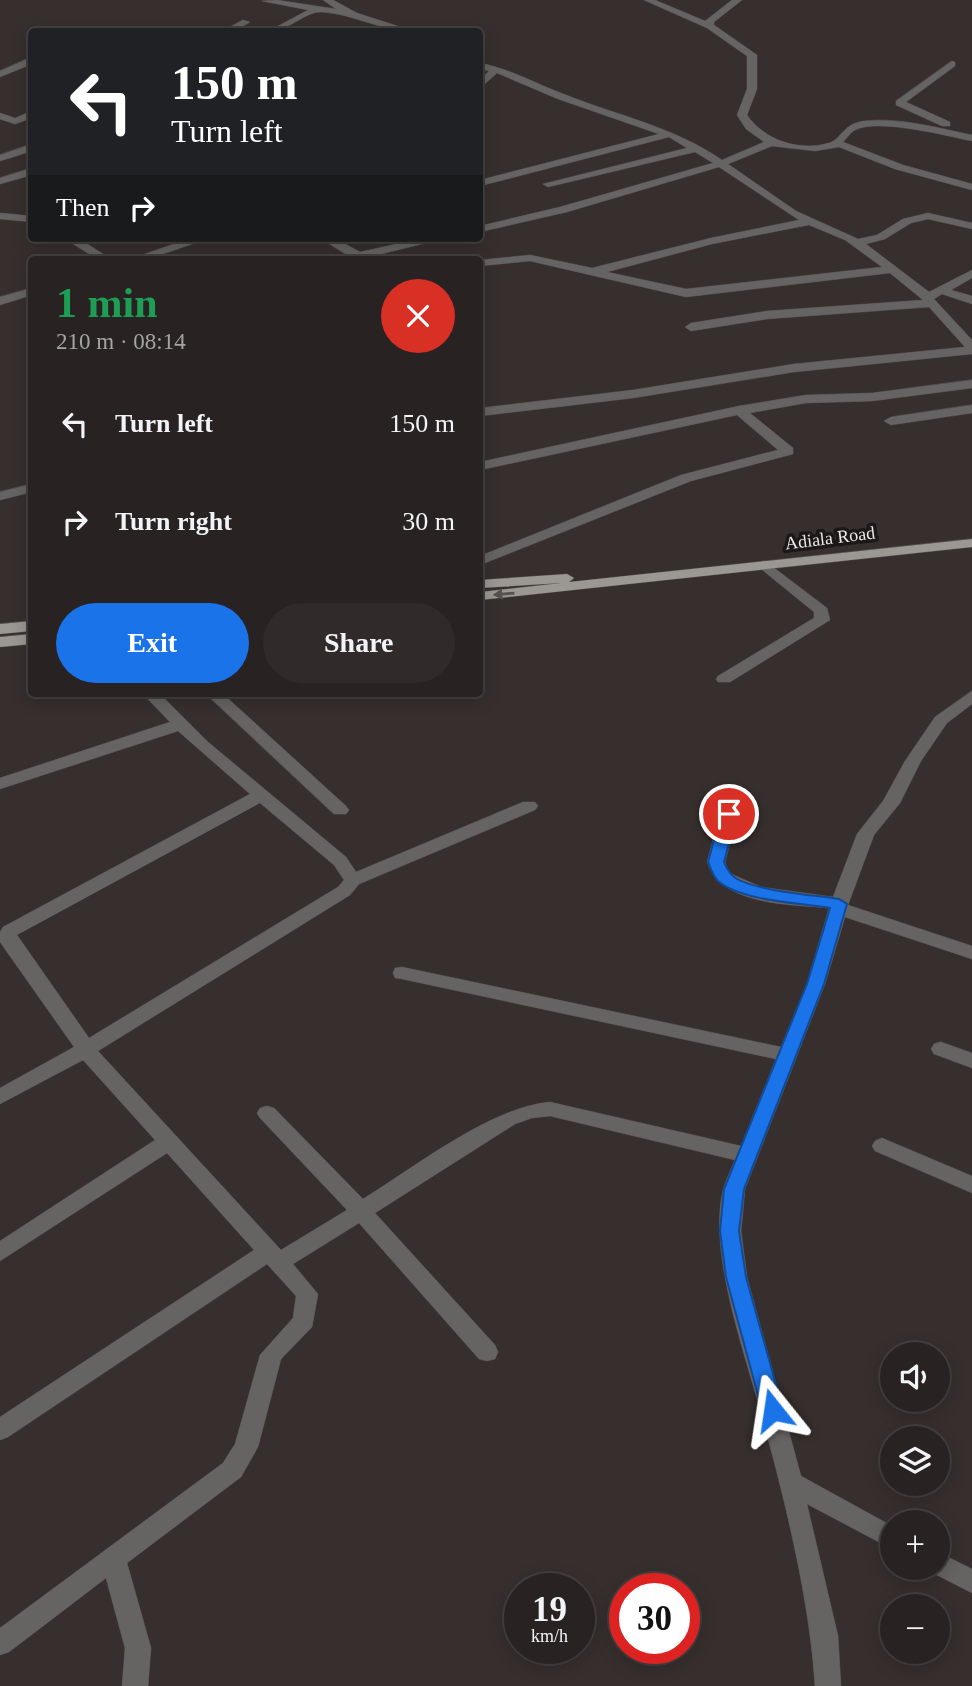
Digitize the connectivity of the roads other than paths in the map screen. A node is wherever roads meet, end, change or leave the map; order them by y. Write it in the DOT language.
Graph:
graph roads {
  1 [pos="327,0"];
  2 [pos="648,0"];
  3 [pos="738,0"];
  4 [pos="266,1"];
  5 [pos="688,6"];
  6 [pos="318,8"];
  7 [pos="354,15"];
  8 [pos="246,22"];
  9 [pos="710,23"];
  10 [pos="234,28"];
  11 [pos="279,28"];
  12 [pos="398,28"];
  13 [pos="28,62"];
  14 [pos="952,64"];
  15 [pos="483,67"];
  16 [pos="495,70"];
  17 [pos="0,74"];
  18 [pos="483,82"];
  19 [pos="0,116"];
  20 [pos="28,116"];
  21 [pos="670,134"];
  22 [pos="967,137"];
  23 [pos="771,143"];
  24 [pos="838,143"];
  25 [pos="28,148"];
  26 [pos="696,149"];
  27 [pos="0,158"];
  28 [pos="720,164"];
  29 [pos="28,172"];
  30 [pos="0,181"];
  31 [pos="483,182"];
  32 [pos="548,184"];
  33 [pos="972,187"];
  34 [pos="0,216"];
  35 [pos="28,219"];
  36 [pos="810,221"];
  37 [pos="972,226"];
  38 [pos="483,228"];
  39 [pos="77,242"];
  40 [pos="191,242"];
  41 [pos="333,242"];
  42 [pos="424,242"];
  43 [pos="856,243"];
  44 [pos="100,256"];
  45 [pos="146,256"];
  46 [pos="358,256"];
  47 [pos="369,256"];
  48 [pos="483,263"];
  49 [pos="892,269"];
  50 [pos="591,272"];
  51 [pos="972,273"];
  52 [pos="943,290"];
  53 [pos="28,292"];
  54 [pos="929,300"];
  55 [pos="972,300"];
  56 [pos="0,301"];
  57 [pos="691,327"];
  58 [pos="972,348"];
  59 [pos="972,384"];
  60 [pos="972,410"];
  61 [pos="738,411"];
  62 [pos="483,412"];
  63 [pos="891,421"];
  64 [pos="483,465"];
  65 [pos="28,489"];
  66 [pos="0,496"];
  67 [pos="972,543"];
  68 [pos="483,560"];
  69 [pos="765,565"];
  70 [pos="693,574"];
  71 [pos="483,584"];
  72 [pos="483,596"];
  73 [pos="28,626"];
  74 [pos="0,629"];
  75 [pos="28,639"];
  76 [pos="0,642"];
  77 [pos="724,679"];
  78 [pos="972,696"];
  79 [pos="154,697"];
  80 [pos="217,697"];
  81 [pos="182,724"];
  82 [pos="0,784"];
  83 [pos="262,795"];
  84 [pos="529,806"];
  85 [pos="340,810"];
  86 [pos="729,814"];
  87 [pos="354,880"];
  88 [pos="839,906"];
  89 [pos="972,953"];
  90 [pos="402,973"];
  91 [pos="86,1049"];
  92 [pos="941,1049"];
  93 [pos="788,1055"];
  94 [pos="972,1061"];
  95 [pos="0,1097"];
  96 [pos="267,1113"];
  97 [pos="169,1141"];
  98 [pos="882,1146"];
  99 [pos="748,1155"];
  100 [pos="972,1185"];
  101 [pos="361,1211"];
  102 [pos="0,1252"];
  103 [pos="273,1258"];
  104 [pos="487,1352"];
  105 [pos="0,1430"];
  106 [pos="790,1482"];
  107 [pos="880,1531"];
  108 [pos="113,1557"];
  109 [pos="950,1570"];
  110 [pos="972,1582"];
  111 [pos="0,1643"];
  112 [pos="135,1686"];
  113 [pos="828,1686"];
  1 -- 7 [label="street"];
  2 -- 9 [label="street"];
  3 -- 9 [label="street"];
  4 -- 6 [label="street"];
  5 -- 9 [label="street"];
  6 -- 7 [label="street"];
  6 -- 11 [label="street"];
  7 -- 12 [label="street"];
  8 -- 10 [label="street"];
  9 -- 23 [label="street"];
  13 -- 17 [label="street"];
  14 -- 22 [label="street"];
  15 -- 16 [label="street"];
  16 -- 18 [label="street"];
  16 -- 21 [label="street"];
  19 -- 20 [label="street"];
  21 -- 26 [label="street"];
  21 -- 31 [label="street"];
  22 -- 24 [label="street"];
  23 -- 24 [label="street"];
  23 -- 28 [label="street"];
  24 -- 33 [label="street"];
  25 -- 27 [label="street"];
  26 -- 28 [label="street"];
  26 -- 32 [label="street"];
  28 -- 36 [label="street"];
  28 -- 38 [label="street"];
  29 -- 30 [label="street"];
  34 -- 35 [label="street"];
  36 -- 43 [label="street"];
  36 -- 50 [label="street"];
  37 -- 43 [label="street"];
  39 -- 44 [label="street"];
  40 -- 45 [label="street"];
  41 -- 46 [label="street"];
  42 -- 47 [label="street"];
  43 -- 49 [label="street"];
  48 -- 50 [label="street"];
  49 -- 50 [label="street"];
  49 -- 54 [label="street"];
  51 -- 52 [label="street"];
  52 -- 54 [label="street"];
  52 -- 55 [label="street"];
  53 -- 56 [label="street"];
  54 -- 57 [label="street"];
  54 -- 58 [label="street"];
  58 -- 62 [label="street"];
  59 -- 61 [label="street"];
  60 -- 63 [label="street"];
  61 -- 64 [label="street"];
  61 -- 68 [label="street"];
  65 -- 66 [label="street"];
  67 -- 69 [label="main road, Adiala Road"];
  69 -- 70 [label="main road, Adiala Road"];
  69 -- 77 [label="street"];
  70 -- 71 [label="main road, Adiala Road"];
  70 -- 72 [label="main road, Adiala Road, one-way"];
  73 -- 74 [label="main road"];
  75 -- 76 [label="main road"];
  78 -- 88 [label="street"];
  79 -- 81 [label="street"];
  80 -- 85 [label="street"];
  81 -- 82 [label="street"];
  81 -- 83 [label="street"];
  83 -- 87 [label="street"];
  83 -- 91 [label="street"];
  84 -- 87 [label="street"];
  86 -- 88 [label="street"];
  87 -- 91 [label="street"];
  88 -- 89 [label="street"];
  88 -- 93 [label="street"];
  90 -- 93 [label="street"];
  91 -- 95 [label="street"];
  91 -- 97 [label="street"];
  92 -- 94 [label="street"];
  93 -- 99 [label="street"];
  96 -- 101 [label="street"];
  97 -- 102 [label="street"];
  97 -- 103 [label="street"];
  98 -- 100 [label="street"];
  99 -- 101 [label="street"];
  99 -- 106 [label="street"];
  101 -- 103 [label="street"];
  101 -- 104 [label="street"];
  103 -- 105 [label="street"];
  103 -- 108 [label="street"];
  106 -- 107 [label="street"];
  106 -- 113 [label="street"];
  108 -- 111 [label="street"];
  108 -- 112 [label="street"];
  109 -- 110 [label="street"];
}
